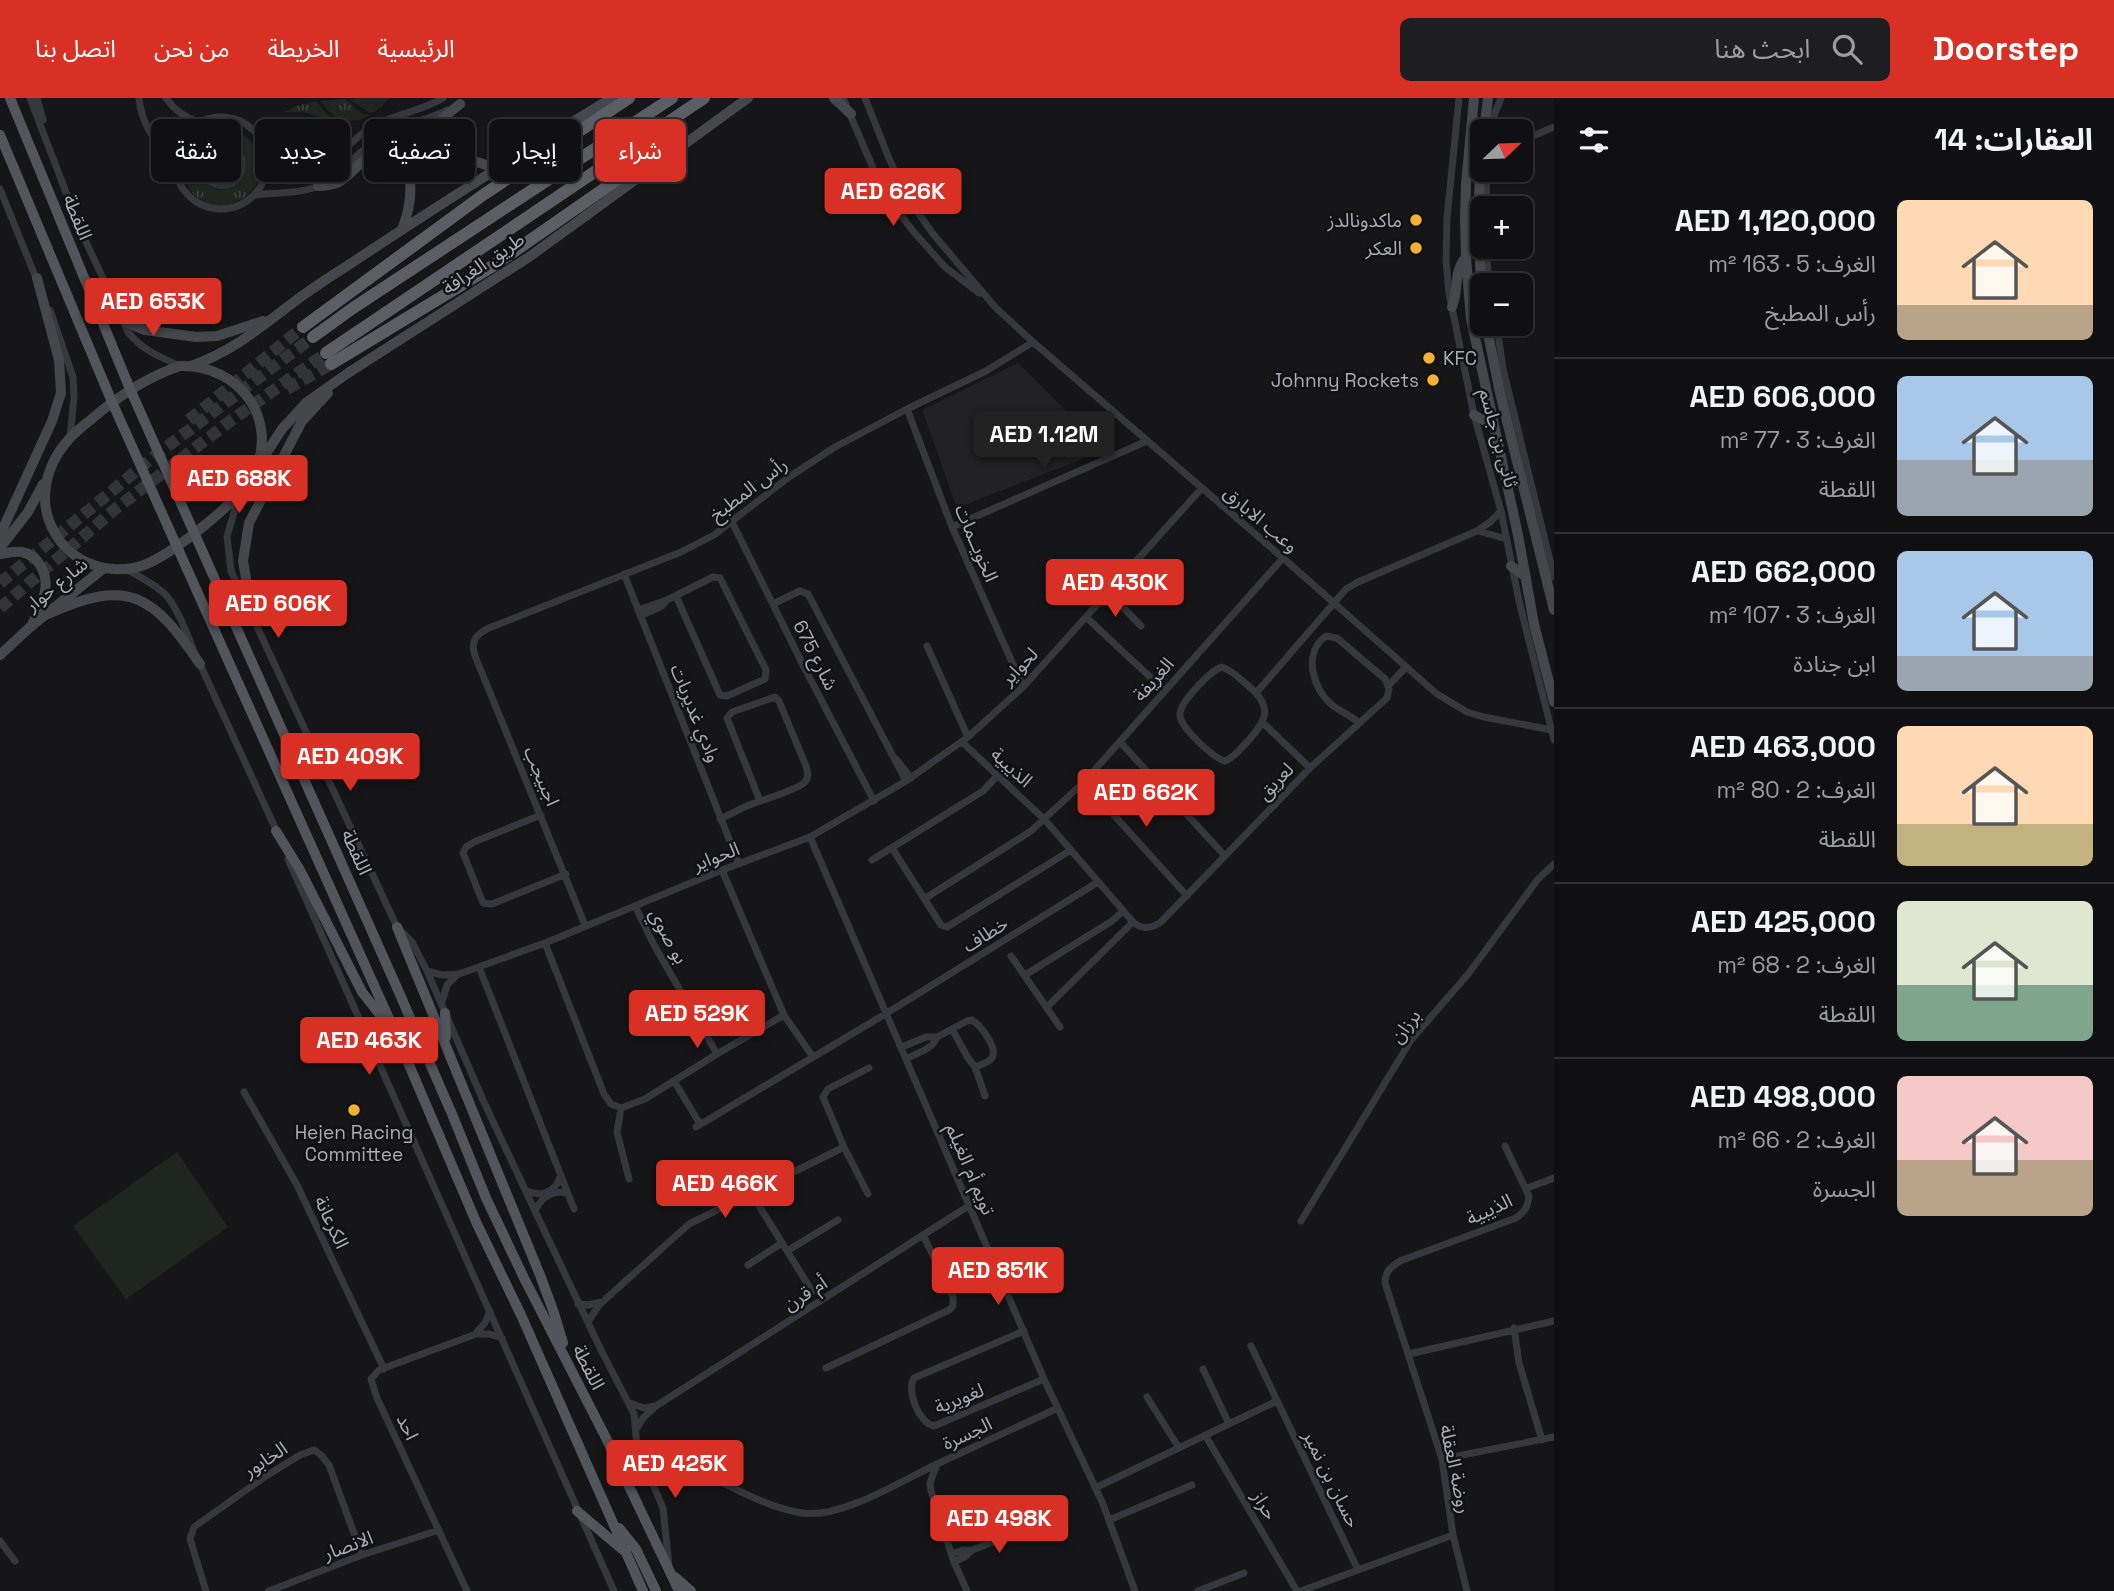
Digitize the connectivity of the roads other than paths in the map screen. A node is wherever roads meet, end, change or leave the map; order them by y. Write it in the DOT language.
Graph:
graph roads {
  1 [pos="10,98"];
  2 [pos="30,98"];
  3 [pos="37,98"];
  4 [pos="139,98"];
  5 [pos="166,98"];
  6 [pos="443,98"];
  7 [pos="612,98"];
  8 [pos="629,98"];
  9 [pos="672,98"];
  10 [pos="704,98"];
  11 [pos="748,98"];
  12 [pos="834,98"];
  13 [pos="844,98"];
  14 [pos="865,98"];
  15 [pos="1459,98"];
  16 [pos="1474,98"];
  17 [pos="1488,98"];
  18 [pos="1501,98"];
  19 [pos="464,101"];
  20 [pos="850,114"];
  21 [pos="191,119"];
  22 [pos="206,119"];
  23 [pos="231,119"];
  24 [pos="578,119"];
  25 [pos="674,119"];
  26 [pos="1485,119"];
  27 [pos="1493,119"];
  28 [pos="241,122"];
  29 [pos="1554,127"];
  30 [pos="151,132"];
  31 [pos="255,132"];
  32 [pos="0,135"];
  33 [pos="1533,136"];
  34 [pos="686,142"];
  35 [pos="350,144"];
  36 [pos="51,151"];
  37 [pos="489,166"];
  38 [pos="595,173"];
  39 [pos="489,175"];
  40 [pos="180,182"];
  41 [pos="263,182"];
  42 [pos="614,182"];
  43 [pos="631,182"];
  44 [pos="1479,182"];
  45 [pos="318,186"];
  46 [pos="0,189"];
  47 [pos="255,195"];
  48 [pos="402,230"];
  49 [pos="1466,257"];
  50 [pos="1481,273"];
  51 [pos="37,278"];
  52 [pos="991,302"];
  53 [pos="1452,307"];
  54 [pos="118,315"];
  55 [pos="273,318"];
  56 [pos="303,327"];
  57 [pos="1488,336"];
  58 [pos="1498,336"];
  59 [pos="313,337"];
  60 [pos="1032,342"];
  61 [pos="186,366"];
  62 [pos="348,373"];
  63 [pos="130,389"];
  64 [pos="112,402"];
  65 [pos="907,409"];
  66 [pos="1474,415"];
  67 [pos="1493,425"];
  68 [pos="70,438"];
  69 [pos="1147,441"];
  70 [pos="255,472"];
  71 [pos="46,477"];
  72 [pos="1201,489"];
  73 [pos="239,495"];
  74 [pos="1501,510"];
  75 [pos="732,522"];
  76 [pos="952,527"];
  77 [pos="1477,531"];
  78 [pos="194,532"];
  79 [pos="0,536"];
  80 [pos="1507,539"];
  81 [pos="176,547"];
  82 [pos="0,548"];
  83 [pos="0,554"];
  84 [pos="1283,558"];
  85 [pos="1511,566"];
  86 [pos="104,568"];
  87 [pos="128,570"];
  88 [pos="624,574"];
  89 [pos="1526,577"];
  90 [pos="1554,578"];
  91 [pos="1109,593"];
  92 [pos="676,596"];
  93 [pos="1333,603"];
  94 [pos="773,604"];
  95 [pos="1554,610"];
  96 [pos="639,613"];
  97 [pos="48,614"];
  98 [pos="1087,618"];
  99 [pos="253,620"];
  100 [pos="1141,626"];
  101 [pos="30,627"];
  102 [pos="474,639"];
  103 [pos="1301,641"];
  104 [pos="927,646"];
  105 [pos="1313,650"];
  106 [pos="0,655"];
  107 [pos="200,664"];
  108 [pos="1405,668"];
  109 [pos="1551,680"];
  110 [pos="1388,685"];
  111 [pos="1023,687"];
  112 [pos="1164,690"];
  113 [pos="1257,692"];
  114 [pos="1554,702"];
  115 [pos="1549,714"];
  116 [pos="1263,723"];
  117 [pos="1359,723"];
  118 [pos="1531,725"];
  119 [pos="1552,730"];
  120 [pos="965,739"];
  121 [pos="1554,740"];
  122 [pos="1120,742"];
  123 [pos="1310,768"];
  124 [pos="998,775"];
  125 [pos="909,780"];
  126 [pos="1084,782"];
  127 [pos="760,801"];
  128 [pos="874,801"];
  129 [pos="541,815"];
  130 [pos="720,817"];
  131 [pos="1045,820"];
  132 [pos="276,831"];
  133 [pos="810,837"];
  134 [pos="892,848"];
  135 [pos="1072,850"];
  136 [pos="1225,856"];
  137 [pos="872,860"];
  138 [pos="739,864"];
  139 [pos="1554,864"];
  140 [pos="722,870"];
  141 [pos="566,874"];
  142 [pos="1098,882"];
  143 [pos="1187,896"];
  144 [pos="924,898"];
  145 [pos="635,906"];
  146 [pos="1123,911"];
  147 [pos="1133,922"];
  148 [pos="585,925"];
  149 [pos="397,927"];
  150 [pos="1101,928"];
  151 [pos="1113,942"];
  152 [pos="545,943"];
  153 [pos="1012,956"];
  154 [pos="479,967"];
  155 [pos="427,971"];
  156 [pos="459,974"];
  157 [pos="1025,975"];
  158 [pos="1047,1007"];
  159 [pos="443,1009"];
  160 [pos="887,1013"];
  161 [pos="784,1015"];
  162 [pos="1060,1027"];
  163 [pos="952,1029"];
  164 [pos="395,1032"];
  165 [pos="937,1037"];
  166 [pos="447,1047"];
  167 [pos="902,1047"];
  168 [pos="717,1054"];
  169 [pos="813,1056"];
  170 [pos="907,1059"];
  171 [pos="975,1067"];
  172 [pos="869,1068"];
  173 [pos="674,1081"];
  174 [pos="244,1092"];
  175 [pos="985,1096"];
  176 [pos="621,1108"];
  177 [pos="1505,1146"];
  178 [pos="844,1147"];
  179 [pos="560,1177"];
  180 [pos="1554,1178"];
  181 [pos="629,1179"];
  182 [pos="1527,1188"];
  183 [pos="526,1191"];
  184 [pos="567,1193"];
  185 [pos="751,1193"];
  186 [pos="548,1194"];
  187 [pos="869,1194"];
  188 [pos="970,1205"];
  189 [pos="574,1209"];
  190 [pos="535,1211"];
  191 [pos="838,1220"];
  192 [pos="1301,1221"];
  193 [pos="923,1235"];
  194 [pos="782,1242"];
  195 [pos="787,1251"];
  196 [pos="1400,1261"];
  197 [pos="748,1265"];
  198 [pos="812,1291"];
  199 [pos="603,1301"];
  200 [pos="579,1304"];
  201 [pos="490,1310"];
  202 [pos="1554,1321"];
  203 [pos="587,1322"];
  204 [pos="1514,1328"];
  205 [pos="1024,1331"];
  206 [pos="476,1334"];
  207 [pos="502,1338"];
  208 [pos="1251,1346"];
  209 [pos="1409,1354"];
  210 [pos="569,1366"];
  211 [pos="826,1368"];
  212 [pos="384,1369"];
  213 [pos="1203,1369"];
  214 [pos="1044,1379"];
  215 [pos="1147,1397"];
  216 [pos="628,1401"];
  217 [pos="1277,1401"];
  218 [pos="656,1406"];
  219 [pos="1058,1408"];
  220 [pos="1229,1424"];
  221 [pos="635,1432"];
  222 [pos="1205,1435"];
  223 [pos="1554,1437"];
  224 [pos="1542,1440"];
  225 [pos="1179,1448"];
  226 [pos="1442,1459"];
  227 [pos="937,1464"];
  228 [pos="706,1475"];
  229 [pos="1192,1485"];
  230 [pos="1096,1488"];
  231 [pos="578,1511"];
  232 [pos="611,1518"];
  233 [pos="1109,1520"];
  234 [pos="439,1530"];
  235 [pos="1016,1533"];
  236 [pos="1453,1535"];
  237 [pos="0,1541"];
  238 [pos="625,1552"];
  239 [pos="362,1555"];
  240 [pos="953,1558"];
  241 [pos="15,1561"];
  242 [pos="1358,1570"];
  243 [pos="670,1573"];
  244 [pos="1244,1573"];
  245 [pos="1323,1587"];
  246 [pos="206,1591"];
  247 [pos="269,1591"];
  248 [pos="467,1591"];
  249 [pos="614,1591"];
  250 [pos="643,1591"];
  251 [pos="656,1591"];
  252 [pos="679,1591"];
  253 [pos="691,1591"];
  254 [pos="967,1591"];
  255 [pos="1135,1591"];
  256 [pos="1198,1591"];
  257 [pos="1299,1591"];
  258 [pos="1467,1591"];
  1 -- 63 [label="main road, اللقطة"];
  2 -- 36 [label="street, اللقطة"];
  3 -- 36 [label="street"];
  4 -- 30 [label="street"];
  5 -- 21 [label="street"];
  6 -- 35 [label="street"];
  7 -- 24 [label="main road"];
  8 -- 56 [label="highway"];
  9 -- 59 [label="highway, طريق الغرافة"];
  10 -- 25 [label="highway, طريق الغرافة"];
  11 -- 34 [label="main road, طريق الغرافة"];
  12 -- 20 [label="main road"];
  13 -- 20 [label="street, وعب الابارق"];
  14 -- 52 [label="street, وعب الابارق"];
  15 -- 53 [label="street, ثانى بن جاسم"];
  16 -- 49 [label="main road, ثانى بن جاسم"];
  17 -- 26 [label="main road"];
  18 -- 27 [label="street"];
  19 -- 37 [label="main road"];
  19 -- 45 [label="street"];
  20 -- 52 [label="street, وعب الابارق"];
  22 -- 23 [label="street"];
  28 -- 31 [label="street"];
  29 -- 33 [label="street"];
  32 -- 64 [label="main road, اللقطة"];
  36 -- 54 [label="street, اللقطة"];
  38 -- 42 [label="highway, طريق الغرافة"];
  39 -- 48 [label="main road"];
  40 -- 47 [label="street"];
  41 -- 47 [label="street"];
  43 -- 62 [label="main road, طريق الغرافة"];
  44 -- 50 [label="main road"];
  45 -- 47 [label="street"];
  45 -- 48 [label="main road"];
  46 -- 51 [label="street"];
  48 -- 55 [label="main road"];
  49 -- 53 [label="main road"];
  49 -- 67 [label="main road, ثانى بن جاسم"];
  51 -- 68 [label="street"];
  51 -- 79 [label="main road"];
  52 -- 60 [label="street, وعب الابارق"];
  53 -- 66 [label="street, ثانى بن جاسم"];
  54 -- 55 [label="main road"];
  54 -- 61 [label="street, اللقطة"];
  55 -- 61 [label="main road"];
  57 -- 95 [label="main road, ثانى بن جاسم"];
  58 -- 90 [label="street, ثانى بن جاسم"];
  60 -- 65 [label="street, رأس المطبخ"];
  60 -- 69 [label="street, وعب الابارق"];
  61 -- 63 [label="main road"];
  61 -- 70 [label="main road"];
  62 -- 70 [label="main road, طريق الغرافة"];
  62 -- 99 [label="main road"];
  63 -- 64 [label="main road"];
  63 -- 78 [label="main road, اللقطة"];
  64 -- 68 [label="main road"];
  64 -- 81 [label="main road, اللقطة"];
  65 -- 75 [label="street, رأس المطبخ"];
  65 -- 76 [label="street, الخويــمات"];
  66 -- 67 [label="main road"];
  66 -- 74 [label="street, ثانى بن جاسم"];
  67 -- 89 [label="main road, ثانى بن جاسم"];
  68 -- 71 [label="main road"];
  69 -- 72 [label="street, وعب الابارق"];
  69 -- 76 [label="street"];
  70 -- 73 [label="main road, طريق الغرافة"];
  71 -- 82 [label="main road"];
  71 -- 86 [label="main road"];
  72 -- 84 [label="street, وعب الابارق"];
  72 -- 91 [label="street, لحواير"];
  73 -- 78 [label="main road, طريق الغرافة"];
  73 -- 99 [label="street, اللقطة"];
  74 -- 77 [label="street"];
  74 -- 80 [label="street, ثانى بن جاسم"];
  75 -- 88 [label="street, رأس المطبخ"];
  75 -- 94 [label="street, شارع 675"];
  76 -- 111 [label="street, الخويــمات"];
  77 -- 80 [label="street"];
  77 -- 93 [label="street"];
  78 -- 81 [label="main road, طريق الغرافة"];
  78 -- 210 [label="main road, اللقطة"];
  80 -- 85 [label="street, ثانى بن جاسم"];
  81 -- 87 [label="main road, طريق الغرافة"];
  81 -- 164 [label="main road, اللقطة"];
  83 -- 101 [label="main road"];
  84 -- 93 [label="street, وعب الابارق"];
  84 -- 112 [label="street, الغريفة"];
  85 -- 89 [label="main road"];
  85 -- 115 [label="street, ثانى بن جاسم"];
  86 -- 87 [label="main road"];
  86 -- 97 [label="main road, شارع حوار"];
  87 -- 107 [label="street"];
  88 -- 96 [label="street, وادي غديريات"];
  88 -- 102 [label="street, رأس المطبخ"];
  89 -- 109 [label="main road, ثانى بن جاسم"];
  91 -- 98 [label="street, لحواير"];
  91 -- 100 [label="street"];
  92 -- 92 [label="street"];
  92 -- 96 [label="street"];
  93 -- 103 [label="street"];
  93 -- 108 [label="street, وعب الابارق"];
  94 -- 125 [label="street"];
  94 -- 128 [label="street, شارع 675"];
  96 -- 130 [label="street, وادي غديريات"];
  97 -- 101 [label="main road, شارع حوار"];
  97 -- 107 [label="main road"];
  98 -- 111 [label="street, لحواير"];
  98 -- 112 [label="street"];
  99 -- 149 [label="street, اللقطة"];
  101 -- 106 [label="main road, شارع حوار"];
  102 -- 129 [label="street, اجبيجب"];
  103 -- 105 [label="street"];
  103 -- 113 [label="street"];
  104 -- 120 [label="street, الذيبية"];
  105 -- 110 [label="street"];
  105 -- 117 [label="street"];
  107 -- 132 [label="street"];
  108 -- 110 [label="street, لعريق"];
  108 -- 118 [label="street, وعب الابارق"];
  109 -- 114 [label="main road, ثانى بن جاسم"];
  110 -- 117 [label="street, لعريق"];
  111 -- 120 [label="street, لحواير"];
  112 -- 122 [label="street, الغريفة"];
  113 -- 116 [label="street"];
  113 -- 116 [label="street"];
  115 -- 118 [label="street"];
  115 -- 119 [label="street, ثانى بن جاسم"];
  116 -- 123 [label="street"];
  117 -- 123 [label="street, لعريق"];
  118 -- 119 [label="street, وعب الابارق"];
  119 -- 121 [label="street, ثانى بن جاسم"];
  120 -- 124 [label="street, الذيبية"];
  120 -- 125 [label="street, الحواير"];
  122 -- 126 [label="street, الغريفة"];
  122 -- 136 [label="street"];
  123 -- 136 [label="street, لعريق"];
  124 -- 131 [label="street, الذيبية"];
  124 -- 134 [label="street"];
  125 -- 128 [label="street, الحواير"];
  126 -- 131 [label="street, الغريفة"];
  126 -- 143 [label="street"];
  127 -- 127 [label="street"];
  127 -- 130 [label="street"];
  128 -- 133 [label="street, الحواير"];
  129 -- 141 [label="street, اجبيجب"];
  129 -- 141 [label="street"];
  130 -- 138 [label="street, وادي غديريات"];
  131 -- 135 [label="street, الذيبية"];
  131 -- 144 [label="street, الغريفة"];
  132 -- 164 [label="main road"];
  132 -- 201 [label="street"];
  133 -- 138 [label="street, الحواير"];
  133 -- 160 [label="street, تويم أم الغيلم"];
  134 -- 137 [label="street"];
  134 -- 144 [label="street"];
  135 -- 142 [label="street, الذيبية"];
  135 -- 144 [label="street"];
  136 -- 143 [label="street, لعريق"];
  138 -- 140 [label="street, الحواير"];
  139 -- 192 [label="street, برزان"];
  140 -- 145 [label="street, الحواير"];
  140 -- 161 [label="street"];
  141 -- 148 [label="street, اجبيجب"];
  142 -- 146 [label="street, الذيبية"];
  142 -- 160 [label="street, خطاف"];
  143 -- 147 [label="street, لعريق"];
  145 -- 148 [label="street, الحواير"];
  145 -- 168 [label="street, بو صوي"];
  146 -- 147 [label="street"];
  146 -- 150 [label="street"];
  147 -- 151 [label="street"];
  148 -- 152 [label="street, الحواير"];
  149 -- 155 [label="street, اللقطة"];
  149 -- 166 [label="main road"];
  150 -- 151 [label="street"];
  150 -- 157 [label="street"];
  151 -- 158 [label="street"];
  152 -- 154 [label="street, الحواير"];
  152 -- 176 [label="street"];
  153 -- 157 [label="street"];
  154 -- 156 [label="street, الحواير"];
  154 -- 179 [label="street"];
  155 -- 156 [label="street, الحواير"];
  155 -- 159 [label="street, اللقطة"];
  156 -- 159 [label="street"];
  157 -- 158 [label="street"];
  158 -- 162 [label="street"];
  159 -- 166 [label="main road"];
  159 -- 183 [label="street, اللقطة"];
  160 -- 167 [label="street, تويم أم الغيلم"];
  160 -- 169 [label="street, خطاف"];
  161 -- 168 [label="street"];
  161 -- 169 [label="street"];
  163 -- 165 [label="street"];
  163 -- 171 [label="street"];
  163 -- 171 [label="street"];
  164 -- 232 [label="main road, اللقطة"];
  165 -- 167 [label="street"];
  165 -- 170 [label="street"];
  166 -- 210 [label="main road"];
  167 -- 170 [label="street, تويم أم الغيلم"];
  168 -- 173 [label="street"];
  169 -- 173 [label="street, خطاف"];
  170 -- 188 [label="street, تويم أم الغيلم"];
  171 -- 175 [label="street"];
  172 -- 178 [label="street"];
  173 -- 176 [label="street"];
  174 -- 212 [label="street, الكرعانة"];
  176 -- 181 [label="street"];
  177 -- 182 [label="street, الذيبية"];
  178 -- 185 [label="street"];
  178 -- 187 [label="street"];
  179 -- 184 [label="street"];
  179 -- 186 [label="street"];
  180 -- 182 [label="street"];
  182 -- 196 [label="street, الذيبية"];
  183 -- 186 [label="street"];
  183 -- 190 [label="street, اللقطة"];
  184 -- 186 [label="street"];
  184 -- 189 [label="street"];
  185 -- 194 [label="street"];
  185 -- 199 [label="street"];
  186 -- 190 [label="street"];
  188 -- 193 [label="street, أم قرن"];
  188 -- 205 [label="street, تويم أم الغيلم"];
  190 -- 200 [label="street, اللقطة"];
  191 -- 195 [label="street"];
  193 -- 211 [label="street"];
  193 -- 218 [label="street, أم قرن"];
  194 -- 195 [label="street"];
  194 -- 197 [label="street"];
  195 -- 198 [label="street"];
  196 -- 209 [label="street, روضة العقلة"];
  199 -- 200 [label="street"];
  199 -- 203 [label="street"];
  200 -- 203 [label="street, اللقطة"];
  201 -- 206 [label="street"];
  201 -- 207 [label="street"];
  202 -- 204 [label="street"];
  203 -- 216 [label="street, اللقطة"];
  204 -- 209 [label="street"];
  204 -- 224 [label="street"];
  205 -- 214 [label="street, تويم أم الغيلم"];
  205 -- 214 [label="street, لغويرية"];
  206 -- 207 [label="street"];
  206 -- 212 [label="street"];
  207 -- 231 [label="street"];
  208 -- 217 [label="street, حسان بن نمير"];
  209 -- 226 [label="street, روضة العقلة"];
  210 -- 243 [label="main road, اللقطة"];
  212 -- 234 [label="street, احد"];
  213 -- 220 [label="street"];
  214 -- 219 [label="street, تويم أم الغيلم"];
  215 -- 225 [label="street"];
  216 -- 218 [label="street"];
  216 -- 221 [label="street, اللقطة"];
  217 -- 220 [label="street"];
  217 -- 242 [label="street, حسان بن نمير"];
  218 -- 221 [label="street, أم قرن"];
  219 -- 227 [label="street, الجسرة"];
  219 -- 230 [label="street, تويم أم الغيلم"];
  220 -- 222 [label="street"];
  221 -- 243 [label="street, اللقطة"];
  222 -- 225 [label="street"];
  222 -- 257 [label="street, حراز"];
  223 -- 224 [label="street"];
  224 -- 226 [label="street"];
  225 -- 230 [label="street"];
  226 -- 236 [label="street, روضة العقلة"];
  227 -- 228 [label="street"];
  227 -- 240 [label="street, الجسرة"];
  229 -- 233 [label="street"];
  230 -- 233 [label="street, تويم أم الغيلم"];
  231 -- 238 [label="main road"];
  231 -- 249 [label="street"];
  232 -- 238 [label="main road, اللقطة"];
  232 -- 251 [label="main road"];
  233 -- 255 [label="street, تويم أم الغيلم"];
  234 -- 239 [label="street, الانصار"];
  234 -- 248 [label="street, احد"];
  235 -- 240 [label="street"];
  236 -- 242 [label="street"];
  236 -- 258 [label="street, روضة العقلة"];
  237 -- 241 [label="street"];
  238 -- 250 [label="main road, اللقطة"];
  239 -- 246 [label="street, الخابور"];
  239 -- 247 [label="street, الانصار"];
  240 -- 254 [label="street, الجسرة"];
  242 -- 245 [label="street"];
  243 -- 252 [label="main road, اللقطة"];
  243 -- 253 [label="main road"];
  244 -- 256 [label="street"];
  245 -- 257 [label="street"];
}
